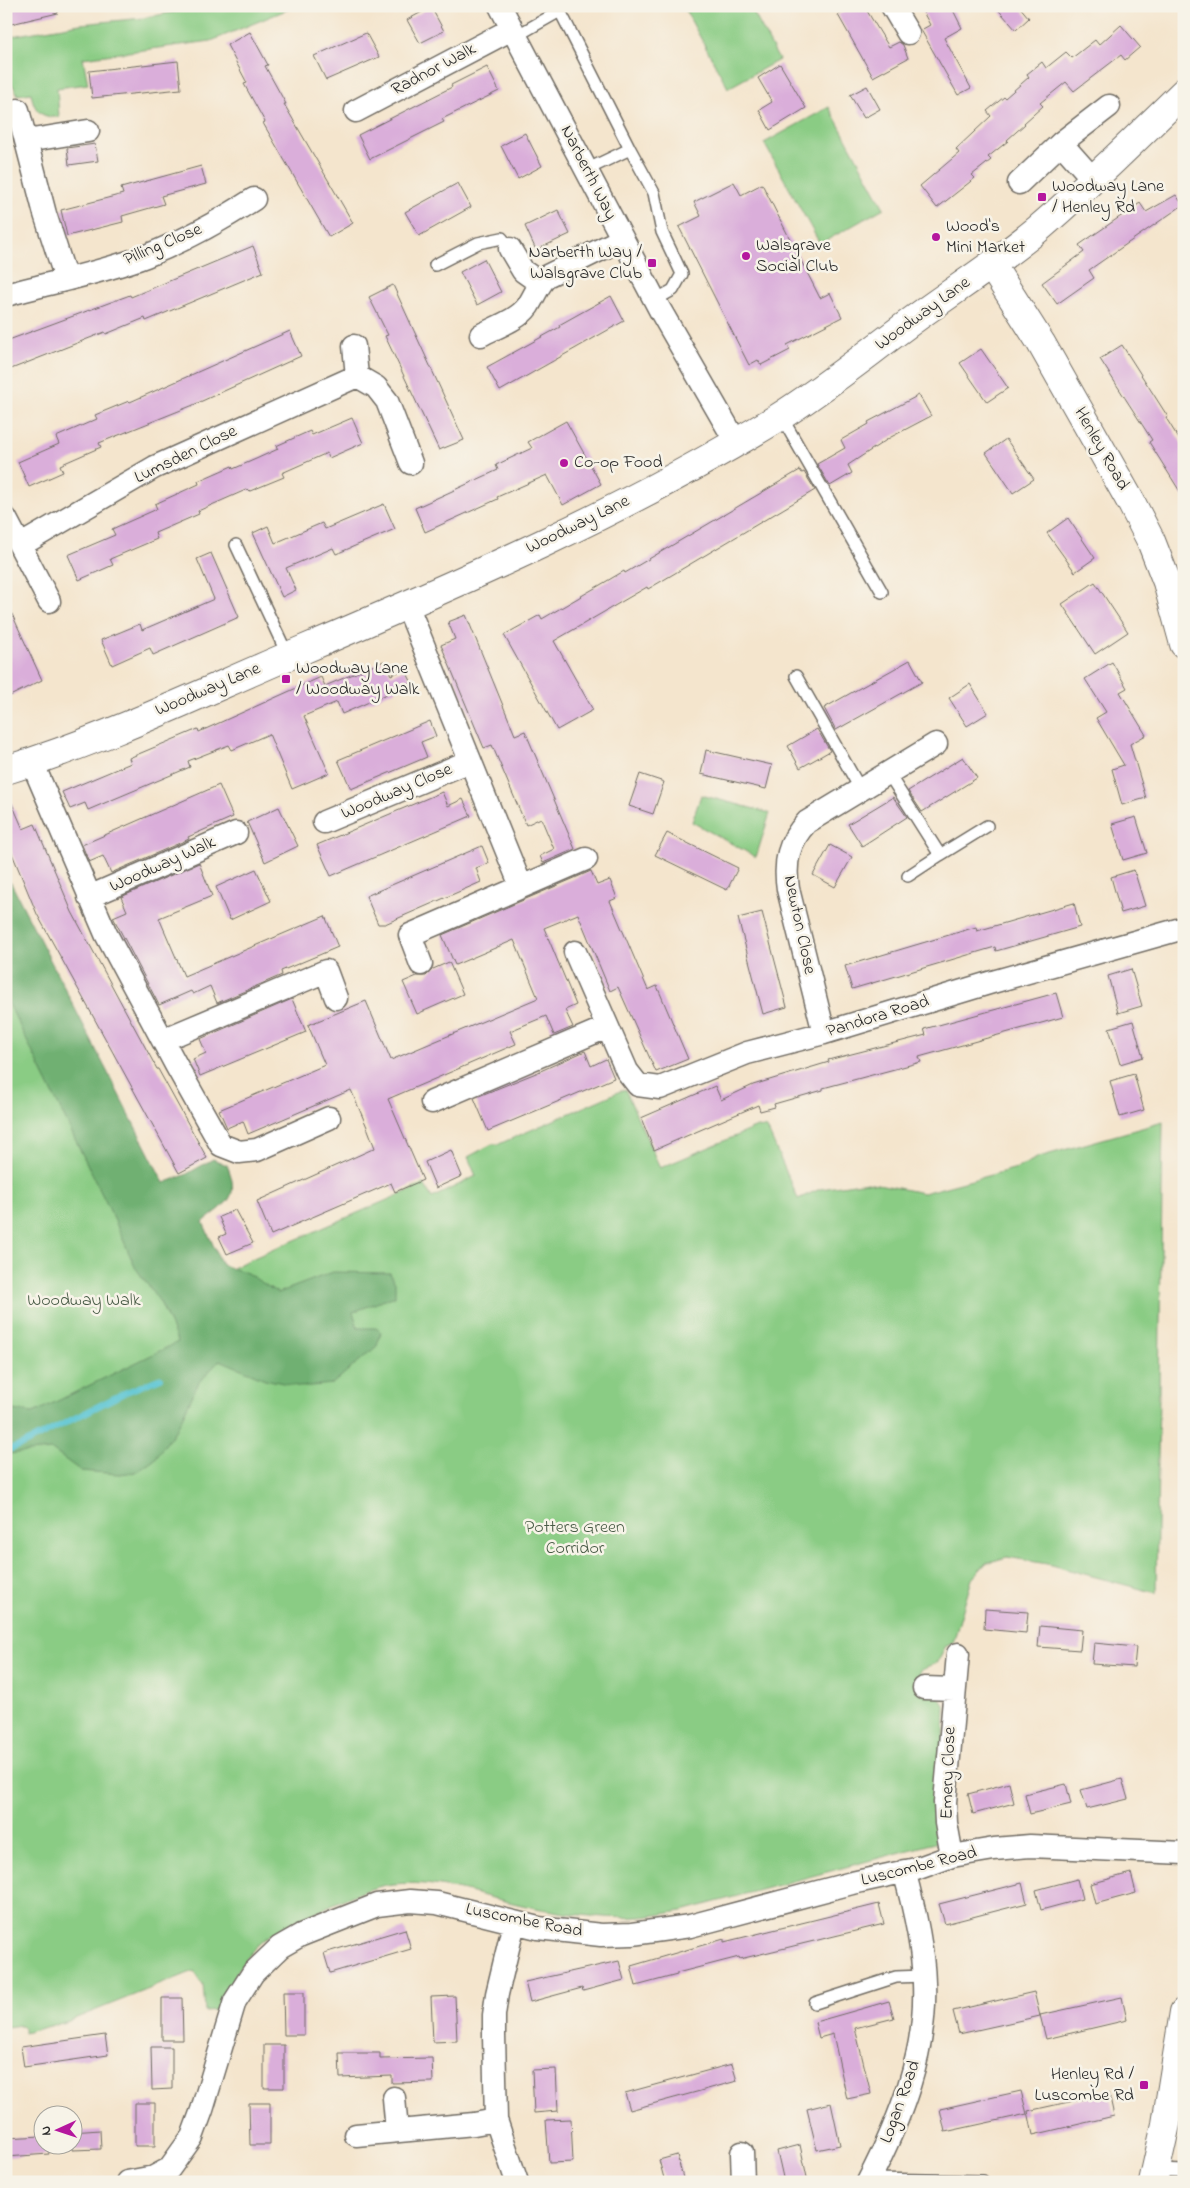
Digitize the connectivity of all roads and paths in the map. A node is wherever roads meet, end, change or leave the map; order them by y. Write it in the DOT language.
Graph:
graph roads {
  1 [pos="500,6"];
  2 [pos="892,6"];
  3 [pos="514,32"];
  4 [pos="908,33"];
  5 [pos="1184,92"];
  6 [pos="1109,106"];
  7 [pos="18,110"];
  8 [pos="356,111"];
  9 [pos="88,131"];
  10 [pos="26,141"];
  11 [pos="1061,143"];
  12 [pos="630,149"];
  13 [pos="586,170"];
  14 [pos="1093,180"];
  15 [pos="1019,183"];
  16 [pos="254,199"];
  17 [pos="622,239"];
  18 [pos="510,250"];
  19 [pos="435,265"];
  20 [pos="992,266"];
  21 [pos="66,279"];
  22 [pos="540,283"];
  23 [pos="6,294"];
  24 [pos="655,300"];
  25 [pos="481,335"];
  26 [pos="354,346"];
  27 [pos="357,376"];
  28 [pos="781,416"];
  29 [pos="736,442"];
  30 [pos="411,463"];
  31 [pos="6,518"];
  32 [pos="21,545"];
  33 [pos="236,545"];
  34 [pos="882,592"];
  35 [pos="49,601"];
  36 [pos="407,605"];
  37 [pos="1184,644"];
  38 [pos="288,656"];
  39 [pos="796,676"];
  40 [pos="936,744"];
  41 [pos="470,761"];
  42 [pos="32,762"];
  43 [pos="6,770"];
  44 [pos="888,773"];
  45 [pos="861,790"];
  46 [pos="324,822"];
  47 [pos="987,826"];
  48 [pos="236,832"];
  49 [pos="940,855"];
  50 [pos="586,859"];
  51 [pos="908,876"];
  52 [pos="521,886"];
  53 [pos="89,897"];
  54 [pos="1184,928"];
  55 [pos="575,952"];
  56 [pos="421,964"];
  57 [pos="336,998"];
  58 [pos="607,1027"];
  59 [pos="824,1034"];
  60 [pos="163,1040"];
  61 [pos="432,1102"];
  62 [pos="329,1118"];
  63 [pos="958,1654"];
  64 [pos="924,1688"];
  65 [pos="954,1690"];
  66 [pos="1184,1853"];
  67 [pos="952,1856"];
  68 [pos="904,1871"];
  69 [pos="514,1923"];
  70 [pos="924,1976"];
  71 [pos="815,2003"];
  72 [pos="1184,2012"];
  73 [pos="394,2098"];
  74 [pos="496,2120"];
  75 [pos="397,2131"];
  76 [pos="356,2135"];
  77 [pos="742,2153"];
  78 [pos="1184,2171"];
  79 [pos="1155,2176"];
  80 [pos="869,2180"];
  81 [pos="984,2181"];
  82 [pos="127,2182"];
  83 [pos="516,2182"];
  84 [pos="743,2182"];
  1 -- 3 [label="street, Narberth Way"];
  2 -- 4 [label="street"];
  3 -- 8 [label="street, Radnor Walk"];
  3 -- 12 [label="lane"];
  3 -- 13 [label="street, Narberth Way"];
  5 -- 14 [label="street, Woodway Lane"];
  6 -- 11 [label="street"];
  7 -- 10 [label="street"];
  9 -- 10 [label="street"];
  10 -- 21 [label="street"];
  11 -- 14 [label="street"];
  11 -- 15 [label="street"];
  12 -- 13 [label="lane"];
  12 -- 24 [label="lane"];
  13 -- 17 [label="street, Narberth Way"];
  14 -- 20 [label="street, Woodway Lane"];
  16 -- 21 [label="street, Pilling Close"];
  17 -- 22 [label="street"];
  17 -- 24 [label="street, Narberth Way"];
  18 -- 19 [label="lane"];
  18 -- 22 [label="street"];
  20 -- 28 [label="street, Woodway Lane"];
  20 -- 37 [label="street, Henley Road"];
  21 -- 23 [label="street, Pilling Close"];
  22 -- 25 [label="street"];
  24 -- 29 [label="street, Narberth Way"];
  26 -- 27 [label="street"];
  27 -- 30 [label="street"];
  27 -- 32 [label="street, Lumsden Close"];
  28 -- 29 [label="street, Woodway Lane"];
  28 -- 34 [label="lane"];
  29 -- 36 [label="street, Woodway Lane"];
  31 -- 32 [label="street"];
  32 -- 35 [label="street"];
  33 -- 38 [label="lane"];
  36 -- 38 [label="street, Woodway Lane"];
  36 -- 41 [label="street, Woodway Close"];
  38 -- 42 [label="street, Woodway Lane"];
  39 -- 45 [label="lane"];
  40 -- 44 [label="street, Newton Close"];
  41 -- 46 [label="street, Woodway Close"];
  41 -- 52 [label="street, Woodway Close"];
  42 -- 43 [label="street, Woodway Lane"];
  42 -- 53 [label="street, Woodway Walk"];
  44 -- 45 [label="street, Newton Close"];
  44 -- 49 [label="lane"];
  45 -- 59 [label="street, Newton Close"];
  47 -- 49 [label="lane"];
  48 -- 53 [label="street, Woodway Walk"];
  49 -- 51 [label="lane"];
  50 -- 52 [label="street"];
  52 -- 56 [label="street"];
  53 -- 60 [label="street, Woodway Walk"];
  54 -- 59 [label="street, Pandora Road"];
  55 -- 58 [label="street, Pandora Road"];
  57 -- 60 [label="street"];
  58 -- 59 [label="street, Pandora Road"];
  58 -- 61 [label="street"];
  60 -- 62 [label="street, Woodway Walk"];
  63 -- 65 [label="street, Emery Close"];
  64 -- 65 [label="street"];
  65 -- 67 [label="street, Emery Close"];
  66 -- 67 [label="street, Luscombe Road"];
  67 -- 68 [label="street, Luscombe Road"];
  68 -- 69 [label="street, Luscombe Road"];
  68 -- 70 [label="street, Logan Road"];
  69 -- 74 [label="street"];
  69 -- 82 [label="street, Luscombe Road"];
  70 -- 71 [label="lane"];
  70 -- 80 [label="street, Logan Road"];
  72 -- 79 [label="street"];
  73 -- 75 [label="street"];
  74 -- 75 [label="street"];
  74 -- 83 [label="street"];
  75 -- 76 [label="street"];
  77 -- 84 [label="street"];
  78 -- 79 [label="lane"];
  80 -- 81 [label="lane"];
}
